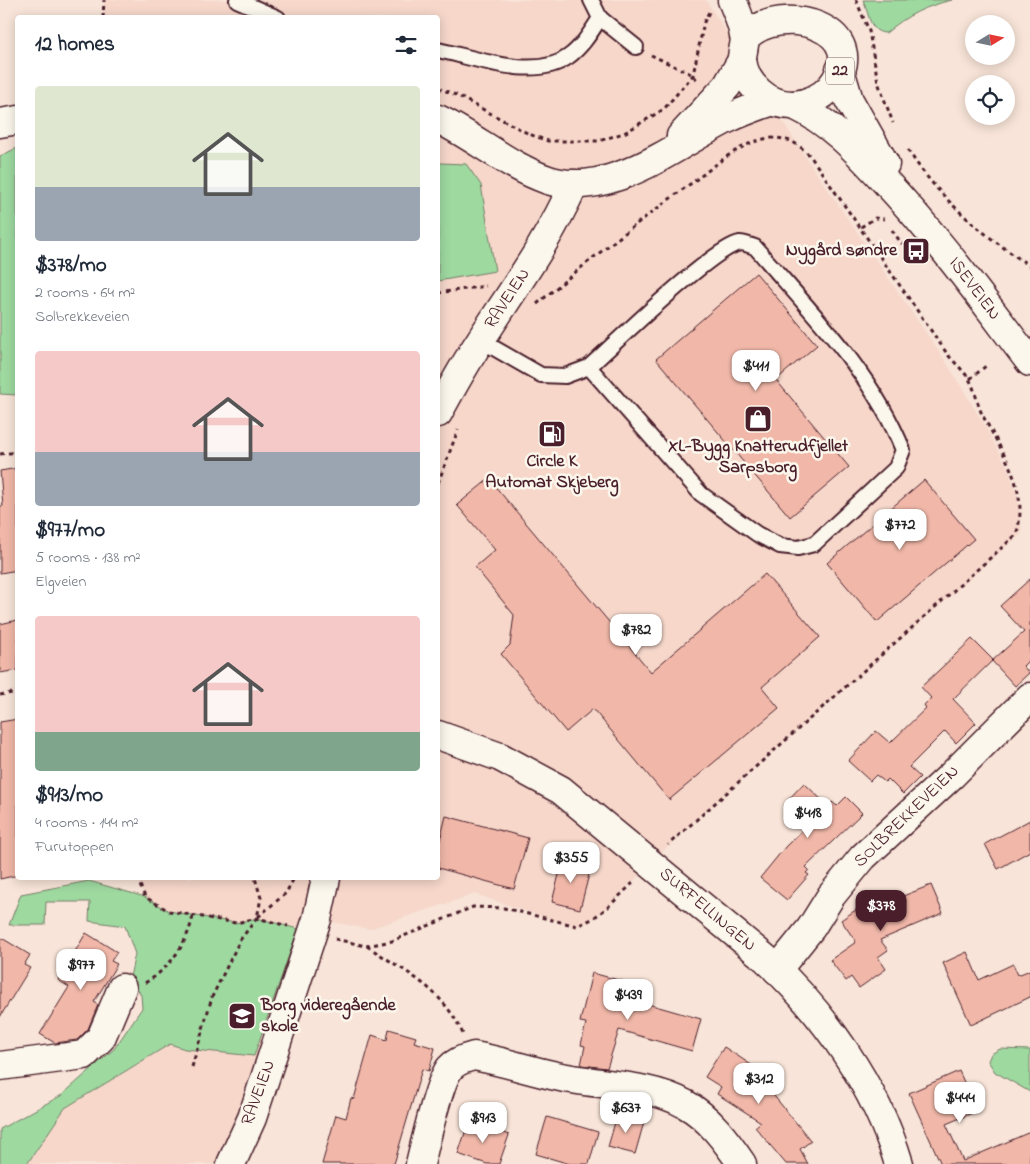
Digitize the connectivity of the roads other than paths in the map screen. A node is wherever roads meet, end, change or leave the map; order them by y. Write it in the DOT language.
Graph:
graph roads {
  1 [pos="237,0"];
  2 [pos="591,0"];
  3 [pos="786,2"];
  4 [pos="722,4"];
  5 [pos="271,15"];
  6 [pos="600,18"];
  7 [pos="636,47"];
  8 [pos="744,49"];
  9 [pos="440,50"];
  10 [pos="840,70"];
  11 [pos="784,103"];
  12 [pos="15,120"];
  13 [pos="440,120"];
  14 [pos="0,123"];
  15 [pos="665,153"];
  16 [pos="574,184"];
  17 [pos="918,216"];
  18 [pos="480,340"];
  19 [pos="1030,362"];
  20 [pos="589,367"];
  21 [pos="450,418"];
  22 [pos="1030,697"];
  23 [pos="440,736"];
  24 [pos="326,880"];
  25 [pos="777,970"];
  26 [pos="122,988"];
  27 [pos="0,1066"];
  28 [pos="231,1164"];
  29 [pos="420,1164"];
  30 [pos="742,1164"];
  31 [pos="899,1164"];
  1 -- 5 [label="lane"];
  2 -- 6 [label="lane"];
  3 -- 8 [label="main road, 22"];
  3 -- 10 [label="main road, 22"];
  4 -- 8 [label="main road, 22"];
  6 -- 7 [label="lane"];
  6 -- 9 [label="lane"];
  8 -- 11 [label="main road, 22"];
  8 -- 15 [label="main road"];
  10 -- 11 [label="main road, 22"];
  10 -- 17 [label="main road, ISEVEIEN / 22"];
  11 -- 15 [label="main road"];
  11 -- 17 [label="main road, ISEVEIEN / 22"];
  12 -- 14 [label="main road"];
  13 -- 16 [label="main road"];
  15 -- 16 [label="main road"];
  16 -- 18 [label="main road, RAVEIEN"];
  17 -- 19 [label="main road, ISEVEIEN / 22"];
  18 -- 20 [label="lane"];
  18 -- 21 [label="main road, RAVEIEN"];
  20 -- 20 [label="lane"];
  22 -- 25 [label="main road, SOLBREKKEVEIEN"];
  23 -- 25 [label="main road, SURFELLINGEN"];
  24 -- 28 [label="main road, RAVEIEN"];
  25 -- 31 [label="main road, SURFELLINGEN"];
  26 -- 27 [label="main road"];
  29 -- 30 [label="main road"];
}
